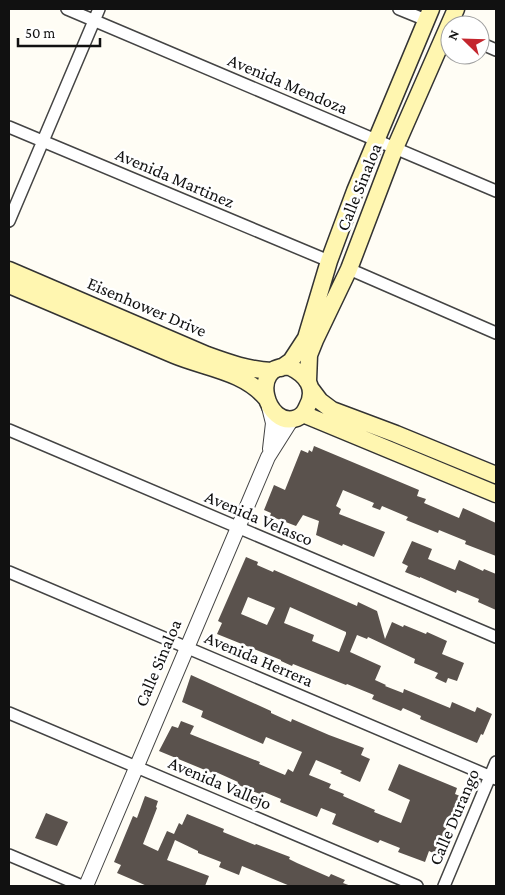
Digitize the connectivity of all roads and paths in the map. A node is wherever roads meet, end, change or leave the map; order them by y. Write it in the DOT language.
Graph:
graph roads {
  1 [pos="67,9"];
  2 [pos="99,9"];
  3 [pos="399,9"];
  4 [pos="429,15"];
  5 [pos="94,20"];
  6 [pos="440,48"];
  7 [pos="9,127"];
  8 [pos="376,140"];
  9 [pos="42,141"];
  10 [pos="395,148"];
  11 [pos="496,191"];
  12 [pos="9,221"];
  13 [pos="329,261"];
  14 [pos="349,269"];
  15 [pos="9,270"];
  16 [pos="9,285"];
  17 [pos="496,333"];
  18 [pos="277,369"];
  19 [pos="310,385"];
  20 [pos="268,402"];
  21 [pos="297,417"];
  22 [pos="9,430"];
  23 [pos="268,457"];
  24 [pos="496,476"];
  25 [pos="496,494"];
  26 [pos="237,527"];
  27 [pos="9,572"];
  28 [pos="496,638"];
  29 [pos="186,647"];
  30 [pos="9,712"];
  31 [pos="496,762"];
  32 [pos="136,767"];
  33 [pos="493,778"];
  34 [pos="9,855"];
  35 [pos="82,886"];
  36 [pos="86,886"];
  37 [pos="417,886"];
  38 [pos="444,886"];
  1 -- 5 [label="street, Avenida Mendoza"];
  2 -- 5 [label="street"];
  3 -- 4 [label="street"];
  4 -- 8 [label="main road, Calle Sinaloa"];
  5 -- 8 [label="street, Avenida Mendoza"];
  5 -- 9 [label="street"];
  6 -- 10 [label="main road, Calle Sinaloa"];
  7 -- 9 [label="street, Avenida Martinez"];
  8 -- 10 [label="street, Avenida Mendoza"];
  8 -- 13 [label="main road, Calle Sinaloa"];
  9 -- 12 [label="street"];
  9 -- 13 [label="street, Avenida Martinez"];
  10 -- 11 [label="street, Avenida Mendoza"];
  10 -- 14 [label="main road, Calle Sinaloa"];
  13 -- 18 [label="main road, Calle Sinaloa"];
  14 -- 17 [label="street"];
  14 -- 19 [label="main road, Calle Sinaloa"];
  15 -- 18 [label="main road, Eisenhower Drive"];
  16 -- 20 [label="main road, Eisenhower Drive"];
  18 -- 19 [label="main road"];
  18 -- 20 [label="main road"];
  19 -- 21 [label="main road"];
  19 -- 24 [label="main road"];
  20 -- 21 [label="main road"];
  20 -- 23 [label="street, Calle Sinaloa"];
  21 -- 23 [label="street, Calle Sinaloa"];
  21 -- 25 [label="main road"];
  22 -- 26 [label="street, Avenida Velasco"];
  23 -- 26 [label="street, Calle Sinaloa"];
  26 -- 28 [label="street, Avenida Velasco"];
  26 -- 29 [label="street, Calle Sinaloa"];
  27 -- 29 [label="street, Avenida Herrera"];
  29 -- 32 [label="street, Calle Sinaloa"];
  29 -- 33 [label="street, Avenida Herrera"];
  30 -- 32 [label="street, Avenida Vallejo"];
  31 -- 33 [label="street, Calle Durango"];
  32 -- 36 [label="street, Calle Sinaloa"];
  32 -- 37 [label="street, Avenida Vallejo"];
  33 -- 38 [label="street, Calle Durango"];
  34 -- 35 [label="street"];
}
